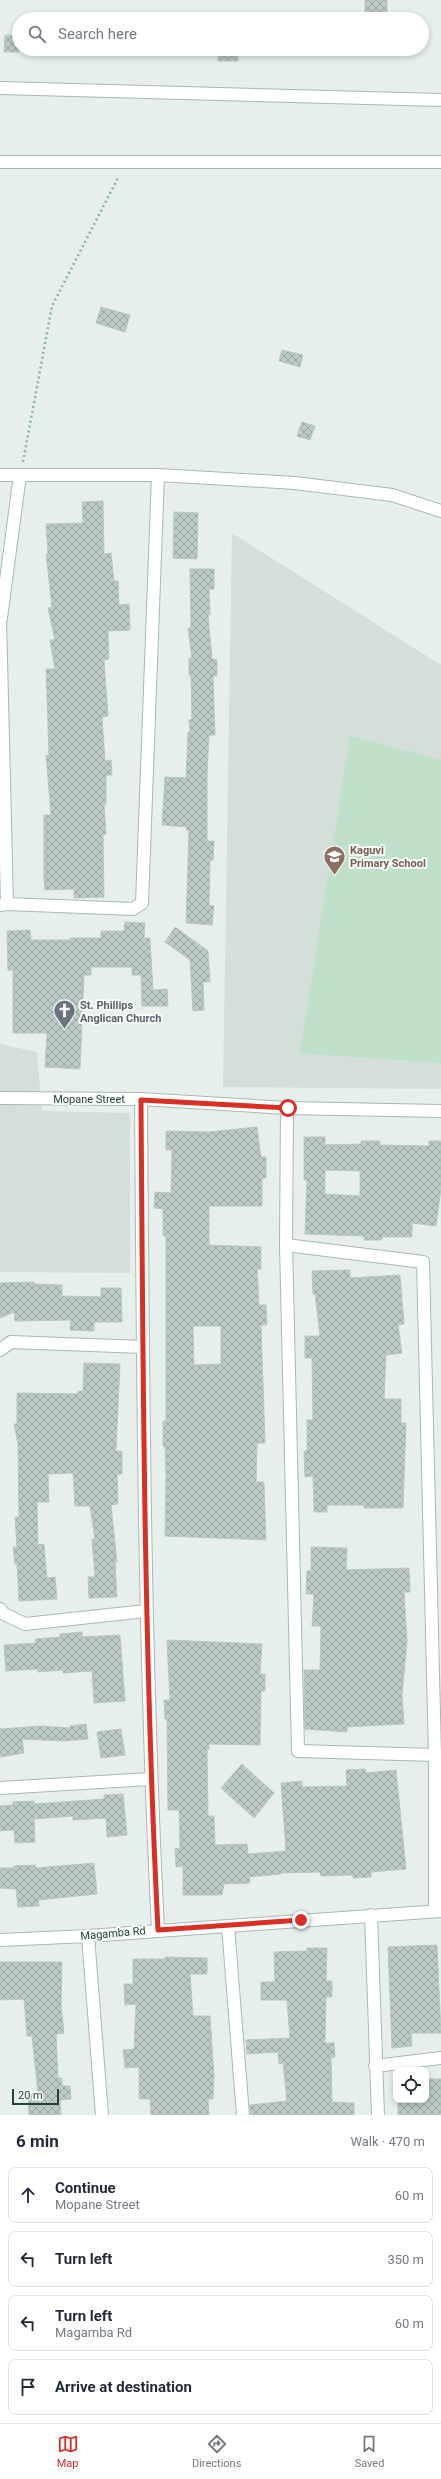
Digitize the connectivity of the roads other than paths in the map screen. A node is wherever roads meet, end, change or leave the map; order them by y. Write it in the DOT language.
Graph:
graph roads {
  1 [pos="0,88"];
  2 [pos="441,100"];
  3 [pos="0,162"];
  4 [pos="441,162"];
  5 [pos="0,475"];
  6 [pos="20,475"];
  7 [pos="158,475"];
  8 [pos="441,510"];
  9 [pos="1,618"];
  10 [pos="3,904"];
  11 [pos="0,1098"];
  12 [pos="141,1100"];
  13 [pos="288,1108"];
  14 [pos="441,1111"];
  15 [pos="286,1245"];
  16 [pos="143,1346"];
  17 [pos="0,1350"];
  18 [pos="0,1609"];
  19 [pos="146,1611"];
  20 [pos="435,1755"];
  21 [pos="150,1779"];
  22 [pos="0,1788"];
  23 [pos="438,1911"];
  24 [pos="371,1915"];
  25 [pos="228,1926"];
  26 [pos="158,1930"];
  27 [pos="88,1936"];
  28 [pos="0,1940"];
  29 [pos="441,2058"];
  30 [pos="375,2066"];
  31 [pos="102,2115"];
  32 [pos="243,2115"];
  33 [pos="378,2115"];
  1 -- 2 [label="street"];
  3 -- 4 [label="street"];
  5 -- 6 [label="street"];
  6 -- 7 [label="street"];
  6 -- 9 [label="street"];
  7 -- 8 [label="street"];
  7 -- 10 [label="street"];
  9 -- 10 [label="street"];
  11 -- 12 [label="street, Mopane Street"];
  12 -- 13 [label="street, Mopane Street"];
  12 -- 16 [label="street"];
  13 -- 14 [label="street, Mopane Street"];
  13 -- 15 [label="street"];
  15 -- 20 [label="street"];
  15 -- 20 [label="street"];
  16 -- 17 [label="street"];
  16 -- 19 [label="street"];
  18 -- 19 [label="street"];
  19 -- 21 [label="street"];
  20 -- 23 [label="street"];
  21 -- 22 [label="street"];
  21 -- 26 [label="street"];
  23 -- 24 [label="street, Magamba Rd"];
  24 -- 25 [label="street, Magamba Rd"];
  24 -- 30 [label="street"];
  25 -- 26 [label="street, Magamba Rd"];
  25 -- 32 [label="street"];
  26 -- 27 [label="street, Magamba Rd"];
  27 -- 28 [label="street, Magamba Rd"];
  27 -- 31 [label="street"];
  29 -- 30 [label="street"];
  30 -- 33 [label="street"];
}
